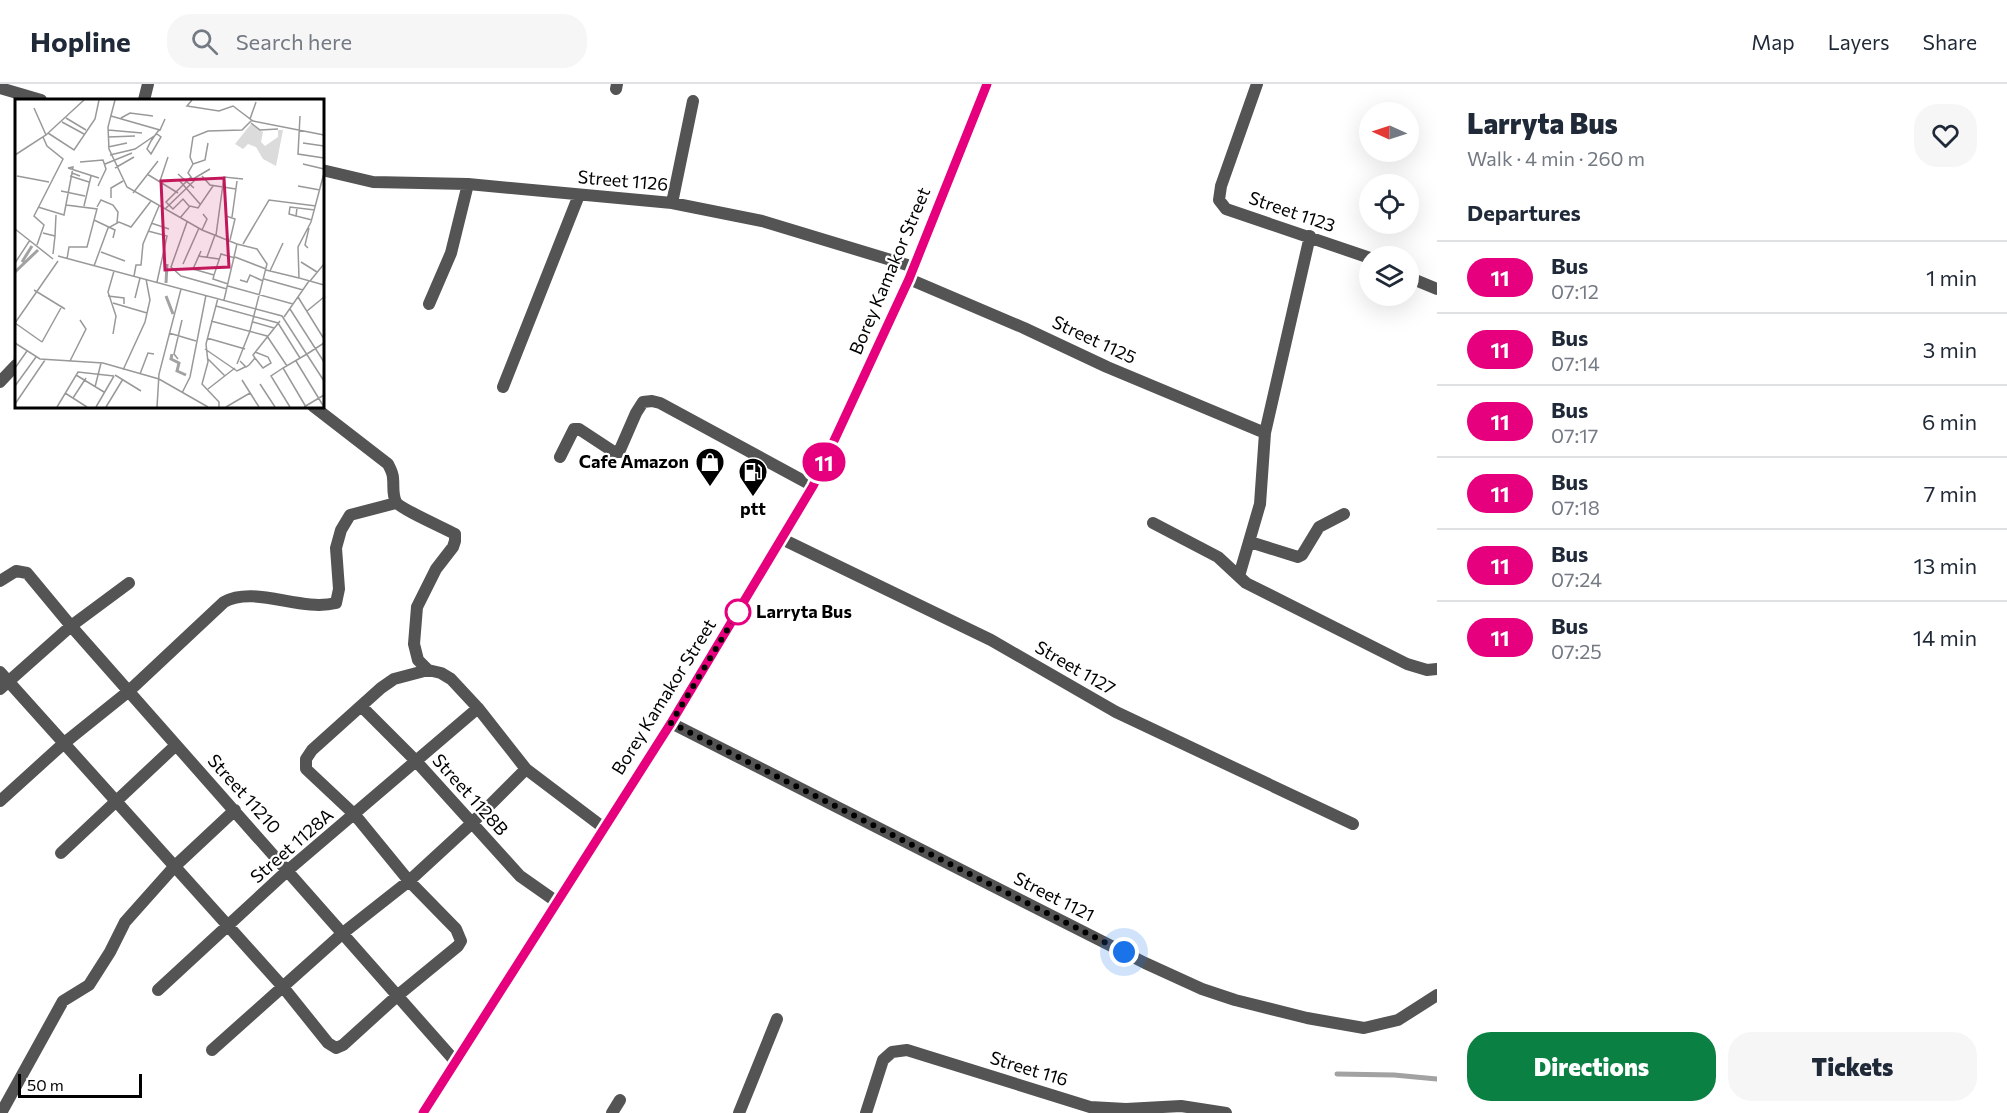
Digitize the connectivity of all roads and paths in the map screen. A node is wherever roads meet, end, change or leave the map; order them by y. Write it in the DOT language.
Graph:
graph roads {
  1 [pos="148,84"];
  2 [pos="987,84"];
  3 [pos="1257,84"];
  4 [pos="0,88"];
  5 [pos="38,99"];
  6 [pos="144,99"];
  7 [pos="693,101"];
  8 [pos="324,171"];
  9 [pos="468,184"];
  10 [pos="579,195"];
  11 [pos="672,203"];
  12 [pos="1310,236"];
  13 [pos="1359,254"];
  14 [pos="914,267"];
  15 [pos="909,279"];
  16 [pos="1419,282"];
  17 [pos="1437,289"];
  18 [pos="429,304"];
  19 [pos="15,366"];
  20 [pos="0,382"];
  21 [pos="503,387"];
  22 [pos="316,408"];
  23 [pos="1265,433"];
  24 [pos="560,457"];
  25 [pos="813,486"];
  26 [pos="396,503"];
  27 [pos="1344,514"];
  28 [pos="1153,523"];
  29 [pos="782,539"];
  30 [pos="1250,542"];
  31 [pos="1239,576"];
  32 [pos="0,581"];
  33 [pos="129,583"];
  34 [pos="71,626"];
  35 [pos="1437,669"];
  36 [pos="428,670"];
  37 [pos="3,681"];
  38 [pos="129,691"];
  39 [pos="362,707"];
  40 [pos="478,708"];
  41 [pos="671,723"];
  42 [pos="63,744"];
  43 [pos="176,746"];
  44 [pos="415,760"];
  45 [pos="526,769"];
  46 [pos="0,801"];
  47 [pos="116,802"];
  48 [pos="235,810"];
  49 [pos="355,815"];
  50 [pos="471,824"];
  51 [pos="1353,824"];
  52 [pos="604,828"];
  53 [pos="61,853"];
  54 [pos="174,867"];
  55 [pos="288,871"];
  56 [pos="410,881"];
  57 [pos="556,902"];
  58 [pos="228,926"];
  59 [pos="343,933"];
  60 [pos="283,987"];
  61 [pos="159,990"];
  62 [pos="1437,995"];
  63 [pos="396,996"];
  64 [pos="777,1019"];
  65 [pos="212,1050"];
  66 [pos="455,1061"];
  67 [pos="620,1100"];
  68 [pos="1,1113"];
  69 [pos="423,1113"];
  70 [pos="612,1113"];
  71 [pos="738,1113"];
  72 [pos="866,1113"];
  73 [pos="1226,1113"];
  1 -- 6 [label="street"];
  2 -- 14 [label="main road, Borey Kamakor Street"];
  3 -- 12 [label="street, Street 1123"];
  4 -- 5 [label="street"];
  7 -- 11 [label="street"];
  8 -- 9 [label="street, Street 1126"];
  9 -- 10 [label="street, Street 1126"];
  9 -- 18 [label="street"];
  10 -- 11 [label="street, Street 1126"];
  10 -- 21 [label="street"];
  11 -- 14 [label="street, Street 1126"];
  12 -- 13 [label="street, Street 1123"];
  12 -- 23 [label="street"];
  14 -- 15 [label="main road, Borey Kamakor Street"];
  15 -- 23 [label="street, Street 1125"];
  15 -- 25 [label="main road, Borey Kamakor Street"];
  16 -- 17 [label="street"];
  19 -- 20 [label="street"];
  22 -- 26 [label="street"];
  23 -- 30 [label="street"];
  24 -- 25 [label="street"];
  25 -- 29 [label="main road, Borey Kamakor Street"];
  26 -- 36 [label="street"];
  26 -- 38 [label="street"];
  27 -- 30 [label="street"];
  28 -- 31 [label="street"];
  29 -- 41 [label="main road, Borey Kamakor Street"];
  29 -- 51 [label="street, Street 1127"];
  30 -- 31 [label="street"];
  31 -- 35 [label="street"];
  32 -- 34 [label="street, Street 11210"];
  33 -- 34 [label="street"];
  34 -- 37 [label="street"];
  34 -- 38 [label="street, Street 11210"];
  36 -- 39 [label="street"];
  36 -- 40 [label="street"];
  37 -- 42 [label="street"];
  38 -- 42 [label="street"];
  38 -- 43 [label="street, Street 11210"];
  39 -- 44 [label="street, Street 1128B"];
  39 -- 49 [label="street"];
  40 -- 44 [label="street, Street 1128A"];
  40 -- 45 [label="street"];
  41 -- 52 [label="main road, Borey Kamakor Street"];
  41 -- 62 [label="street, Street 1121"];
  42 -- 46 [label="street"];
  42 -- 47 [label="street"];
  43 -- 47 [label="street"];
  43 -- 48 [label="street, Street 11210"];
  44 -- 49 [label="street, Street 1128A"];
  44 -- 50 [label="street, Street 1128B"];
  45 -- 50 [label="street"];
  45 -- 52 [label="street"];
  47 -- 53 [label="street"];
  47 -- 54 [label="street"];
  48 -- 54 [label="street"];
  48 -- 55 [label="street, Street 11210"];
  49 -- 55 [label="street, Street 1128A"];
  49 -- 56 [label="street"];
  50 -- 56 [label="street"];
  50 -- 57 [label="street, Street 1128B"];
  52 -- 57 [label="main road, Borey Kamakor Street"];
  54 -- 58 [label="street"];
  54 -- 68 [label="street"];
  55 -- 58 [label="street, Street 1128A"];
  55 -- 59 [label="street, Street 11210"];
  56 -- 59 [label="street"];
  56 -- 63 [label="street"];
  57 -- 66 [label="main road, Borey Kamakor Street"];
  58 -- 60 [label="street"];
  58 -- 61 [label="street, Street 1128A"];
  59 -- 60 [label="street"];
  59 -- 63 [label="street, Street 11210"];
  60 -- 63 [label="street"];
  60 -- 65 [label="street"];
  63 -- 66 [label="street, Street 11210"];
  64 -- 71 [label="street"];
  66 -- 69 [label="main road, Borey Kamakor Street"];
  67 -- 70 [label="street"];
  72 -- 73 [label="street, Street 116"];
}
